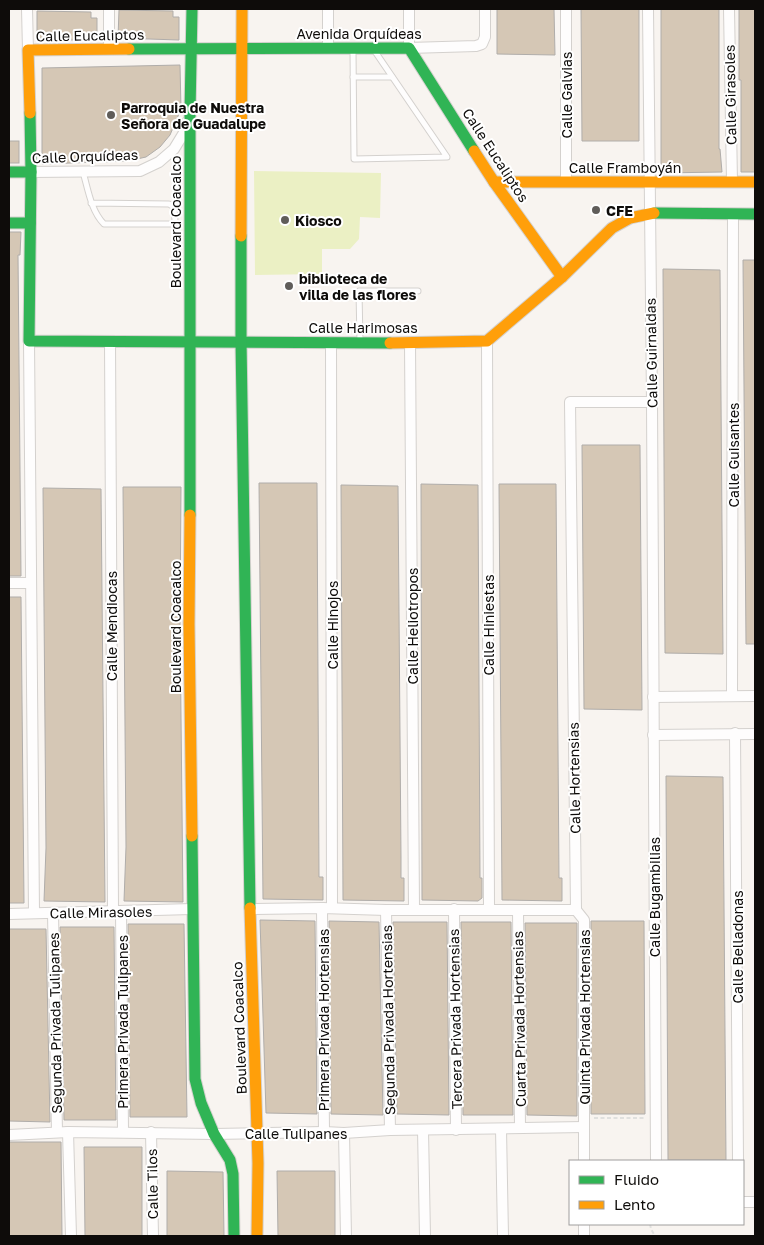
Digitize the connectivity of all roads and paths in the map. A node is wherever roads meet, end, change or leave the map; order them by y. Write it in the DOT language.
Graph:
graph roads {
  1 [pos="27,9"];
  2 [pos="109,9"];
  3 [pos="192,9"];
  4 [pos="242,9"];
  5 [pos="328,9"];
  6 [pos="409,9"];
  7 [pos="485,9"];
  8 [pos="566,9"];
  9 [pos="648,9"];
  10 [pos="729,9"];
  11 [pos="242,48"];
  12 [pos="328,48"];
  13 [pos="353,48"];
  14 [pos="372,48"];
  15 [pos="409,48"];
  16 [pos="109,49"];
  17 [pos="192,49"];
  18 [pos="28,50"];
  19 [pos="353,77"];
  20 [pos="392,77"];
  21 [pos="190,112"];
  22 [pos="9,172"];
  23 [pos="31,172"];
  24 [pos="83,172"];
  25 [pos="494,182"];
  26 [pos="566,182"];
  27 [pos="649,182"];
  28 [pos="732,182"];
  29 [pos="755,182"];
  30 [pos="92,203"];
  31 [pos="650,213"];
  32 [pos="733,214"];
  33 [pos="755,214"];
  34 [pos="9,223"];
  35 [pos="30,223"];
  36 [pos="562,277"];
  37 [pos="418,290"];
  38 [pos="29,341"];
  39 [pos="110,341"];
  40 [pos="241,341"];
  41 [pos="487,341"];
  42 [pos="191,342"];
  43 [pos="331,342"];
  44 [pos="360,342"];
  45 [pos="410,343"];
  46 [pos="652,402"];
  47 [pos="9,583"];
  48 [pos="31,583"];
  49 [pos="732,696"];
  50 [pos="755,696"];
  51 [pos="653,697"];
  52 [pos="735,733"];
  53 [pos="755,734"];
  54 [pos="653,735"];
  55 [pos="327,908"];
  56 [pos="250,909"];
  57 [pos="414,909"];
  58 [pos="454,909"];
  59 [pos="192,910"];
  60 [pos="386,910"];
  61 [pos="489,910"];
  62 [pos="518,910"];
  63 [pos="576,910"];
  64 [pos="117,911"];
  65 [pos="34,913"];
  66 [pos="53,913"];
  67 [pos="9,914"];
  68 [pos="656,1118"];
  69 [pos="584,1122"];
  70 [pos="501,1128"];
  71 [pos="520,1128"];
  72 [pos="390,1130"];
  73 [pos="423,1130"];
  74 [pos="456,1130"];
  75 [pos="57,1132"];
  76 [pos="68,1132"];
  77 [pos="122,1132"];
  78 [pos="151,1132"];
  79 [pos="324,1132"];
  80 [pos="257,1133"];
  81 [pos="214,1134"];
  82 [pos="344,1134"];
  83 [pos="9,1135"];
  84 [pos="584,1160"];
  85 [pos="656,1160"];
  86 [pos="738,1160"];
  87 [pos="71,1236"];
  88 [pos="152,1236"];
  89 [pos="234,1236"];
  90 [pos="257,1236"];
  91 [pos="346,1236"];
  92 [pos="425,1236"];
  93 [pos="503,1236"];
  1 -- 18 [label="street"];
  2 -- 16 [label="street"];
  3 -- 17 [label="main road, Boulevard Coacalco"];
  4 -- 11 [label="main road, Boulevard Coacalco"];
  5 -- 12 [label="street"];
  6 -- 15 [label="street"];
  7 -- 15 [label="street, Avenida Orquídeas"];
  8 -- 26 [label="street, Calle Galvias"];
  9 -- 27 [label="street, Calle Guirnaldas"];
  10 -- 28 [label="street, Calle Girasoles"];
  11 -- 12 [label="main road, Avenida Orquídeas"];
  11 -- 17 [label="main road, Calle Eucaliptos"];
  11 -- 40 [label="main road, Boulevard Coacalco"];
  12 -- 13 [label="main road, Avenida Orquídeas"];
  13 -- 14 [label="main road, Avenida Orquídeas"];
  13 -- 19 [label="lane"];
  14 -- 15 [label="main road, Avenida Orquídeas"];
  14 -- 20 [label="lane"];
  15 -- 25 [label="main road, Calle Eucaliptos"];
  16 -- 17 [label="main road, Calle Eucaliptos"];
  16 -- 18 [label="main road, Calle Eucaliptos"];
  17 -- 21 [label="main road, Boulevard Coacalco"];
  18 -- 23 [label="main road"];
  19 -- 20 [label="lane"];
  19 -- 20 [label="lane"];
  21 -- 24 [label="street, Calle Orquídeas"];
  21 -- 42 [label="main road, Boulevard Coacalco"];
  22 -- 23 [label="main road, Calle Orquídeas"];
  23 -- 24 [label="street, Calle Orquídeas"];
  23 -- 35 [label="main road"];
  24 -- 30 [label="lane"];
  25 -- 26 [label="main road, Calle Framboyán"];
  25 -- 36 [label="main road, Calle Eucaliptos"];
  26 -- 27 [label="main road, Calle Framboyán"];
  27 -- 28 [label="main road, Calle Framboyán"];
  27 -- 31 [label="street, Calle Guirnaldas"];
  28 -- 29 [label="main road, Calle Framboyán"];
  30 -- 30 [label="lane"];
  31 -- 32 [label="main road"];
  31 -- 36 [label="main road"];
  31 -- 46 [label="street, Calle Guirnaldas"];
  32 -- 33 [label="main road"];
  32 -- 49 [label="street, Calle Guisantes"];
  34 -- 35 [label="main road"];
  35 -- 38 [label="main road"];
  36 -- 41 [label="main road"];
  37 -- 44 [label="lane"];
  38 -- 39 [label="main road, Calle Harimosas"];
  38 -- 48 [label="street"];
  39 -- 42 [label="main road, Calle Harimosas"];
  39 -- 64 [label="street, Calle Mendiocas"];
  40 -- 42 [label="main road, Calle Harimosas"];
  40 -- 43 [label="main road, Calle Harimosas"];
  40 -- 56 [label="main road, Boulevard Coacalco"];
  41 -- 45 [label="main road, Calle Harimosas"];
  41 -- 61 [label="street, Calle Hiniestas"];
  42 -- 59 [label="main road, Boulevard Coacalco"];
  43 -- 44 [label="main road, Calle Harimosas"];
  43 -- 55 [label="street, Calle Hinojos"];
  44 -- 45 [label="main road, Calle Harimosas"];
  45 -- 57 [label="street, Calle Heliotropos"];
  46 -- 51 [label="street, Calle Guirnaldas"];
  46 -- 63 [label="street, Calle Hortensias"];
  47 -- 48 [label="street"];
  48 -- 65 [label="street"];
  49 -- 50 [label="street"];
  49 -- 51 [label="street"];
  51 -- 54 [label="street, Calle Guirnaldas"];
  52 -- 53 [label="street"];
  52 -- 54 [label="street"];
  52 -- 86 [label="street, Calle Belladonas"];
  54 -- 68 [label="street, Calle Bugambilias"];
  55 -- 56 [label="street"];
  55 -- 60 [label="street"];
  55 -- 79 [label="street, Primera Privada Hortensias"];
  56 -- 80 [label="main road, Boulevard Coacalco"];
  57 -- 58 [label="street"];
  57 -- 60 [label="street"];
  58 -- 61 [label="street"];
  58 -- 74 [label="street, Tercera Privada Hortensias"];
  59 -- 64 [label="street, Calle Mirasoles"];
  59 -- 81 [label="main road, Boulevard Coacalco"];
  60 -- 72 [label="street, Segunda Privada Hortensias"];
  61 -- 62 [label="street"];
  62 -- 63 [label="street"];
  62 -- 71 [label="street, Cuarta Privada Hortensias"];
  63 -- 69 [label="street, Quinta Privada Hortensias"];
  64 -- 66 [label="street, Calle Mirasoles"];
  64 -- 77 [label="street, Primera Privada Tulipanes"];
  65 -- 66 [label="street, Calle Mirasoles"];
  65 -- 67 [label="street, Calle Mirasoles"];
  66 -- 75 [label="street, Segunda Privada Tulipanes"];
  68 -- 69 [label="path"];
  68 -- 85 [label="street, Calle Bugambilias"];
  69 -- 71 [label="street, Calle Tulipanes"];
  69 -- 84 [label="street, Quinta Privada Hortensias"];
  70 -- 71 [label="street, Calle Tulipanes"];
  70 -- 74 [label="street, Calle Tulipanes"];
  70 -- 93 [label="street"];
  72 -- 73 [label="street, Calle Tulipanes"];
  72 -- 82 [label="street, Calle Tulipanes"];
  73 -- 74 [label="street, Calle Tulipanes"];
  73 -- 92 [label="street"];
  75 -- 76 [label="street, Calle Tulipanes"];
  75 -- 83 [label="street, Calle Tulipanes"];
  76 -- 77 [label="street, Calle Tulipanes"];
  76 -- 87 [label="street"];
  77 -- 78 [label="street, Calle Tulipanes"];
  78 -- 81 [label="street, Calle Tulipanes"];
  78 -- 88 [label="street, Calle Tilos"];
  79 -- 80 [label="street, Calle Tulipanes"];
  79 -- 82 [label="street, Calle Tulipanes"];
  80 -- 81 [label="street, Calle Tulipanes"];
  80 -- 90 [label="main road, Boulevard Coacalco"];
  81 -- 89 [label="main road, Boulevard Coacalco"];
  82 -- 91 [label="street"];
}
